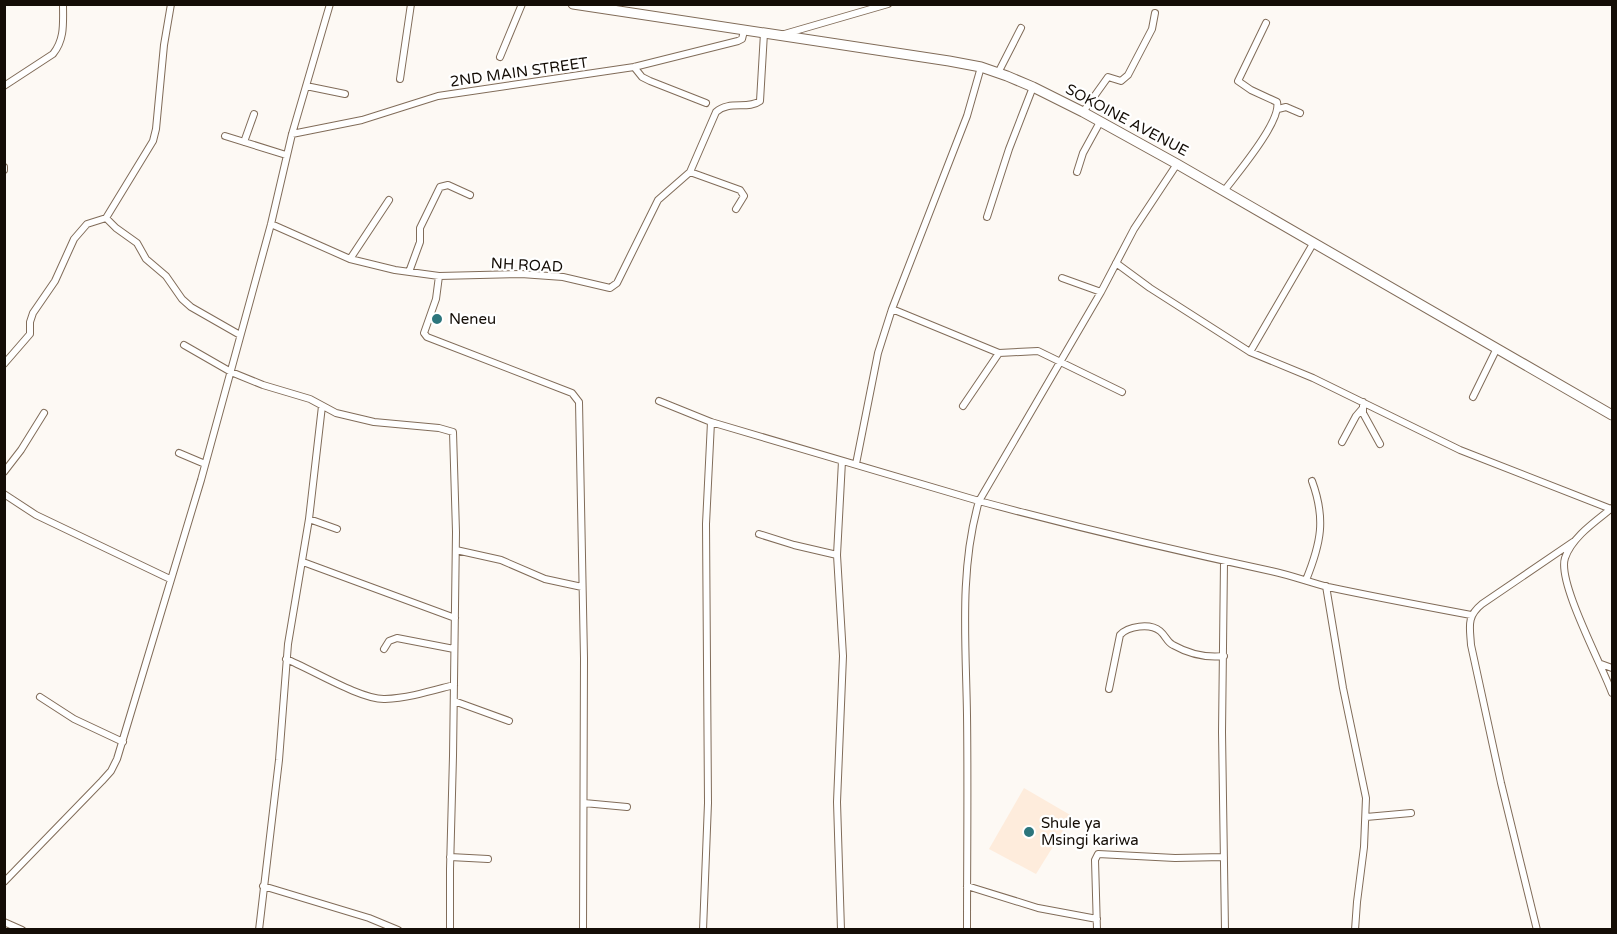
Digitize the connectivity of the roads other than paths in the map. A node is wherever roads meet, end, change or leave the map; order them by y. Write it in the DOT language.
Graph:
graph roads {
  1 [pos="63,4"];
  2 [pos="171,4"];
  3 [pos="330,4"];
  4 [pos="411,4"];
  5 [pos="522,4"];
  6 [pos="573,4"];
  7 [pos="888,4"];
  8 [pos="1155,13"];
  9 [pos="1266,23"];
  10 [pos="1021,28"];
  11 [pos="744,31"];
  12 [pos="764,33"];
  13 [pos="781,35"];
  14 [pos="500,57"];
  15 [pos="634,67"];
  16 [pos="981,68"];
  17 [pos="998,73"];
  18 [pos="400,79"];
  19 [pos="4,86"];
  20 [pos="306,86"];
  21 [pos="1033,87"];
  22 [pos="345,94"];
  23 [pos="706,103"];
  24 [pos="1278,109"];
  25 [pos="1083,112"];
  26 [pos="1300,113"];
  27 [pos="254,114"];
  28 [pos="1100,122"];
  29 [pos="292,135"];
  30 [pos="225,136"];
  31 [pos="244,142"];
  32 [pos="286,155"];
  33 [pos="1177,164"];
  34 [pos="690,172"];
  35 [pos="1077,172"];
  36 [pos="1224,191"];
  37 [pos="470,195"];
  38 [pos="389,200"];
  39 [pos="736,209"];
  40 [pos="987,217"];
  41 [pos="106,218"];
  42 [pos="271,224"];
  43 [pos="1314,242"];
  44 [pos="350,259"];
  45 [pos="1116,263"];
  46 [pos="409,272"];
  47 [pos="439,276"];
  48 [pos="1062,278"];
  49 [pos="1101,292"];
  50 [pos="892,309"];
  51 [pos="240,335"];
  52 [pos="184,345"];
  53 [pos="1497,348"];
  54 [pos="999,352"];
  55 [pos="1250,352"];
  56 [pos="1059,361"];
  57 [pos="4,364"];
  58 [pos="231,372"];
  59 [pos="1122,392"];
  60 [pos="1473,397"];
  61 [pos="659,401"];
  62 [pos="1363,405"];
  63 [pos="322,406"];
  64 [pos="963,406"];
  65 [pos="44,413"];
  66 [pos="1612,415"];
  67 [pos="711,422"];
  68 [pos="1342,442"];
  69 [pos="1380,444"];
  70 [pos="179,453"];
  71 [pos="842,461"];
  72 [pos="205,464"];
  73 [pos="856,464"];
  74 [pos="4,472"];
  75 [pos="1312,481"];
  76 [pos="4,494"];
  77 [pos="979,501"];
  78 [pos="1612,508"];
  79 [pos="309,519"];
  80 [pos="337,529"];
  81 [pos="759,534"];
  82 [pos="1574,542"];
  83 [pos="456,550"];
  84 [pos="837,555"];
  85 [pos="303,562"];
  86 [pos="1224,562"];
  87 [pos="170,579"];
  88 [pos="1306,580"];
  89 [pos="1326,586"];
  90 [pos="582,587"];
  91 [pos="1471,615"];
  92 [pos="455,618"];
  93 [pos="384,649"];
  94 [pos="454,649"];
  95 [pos="1224,656"];
  96 [pos="286,658"];
  97 [pos="1601,664"];
  98 [pos="1612,668"];
  99 [pos="454,685"];
  100 [pos="1109,689"];
  101 [pos="1612,693"];
  102 [pos="40,697"];
  103 [pos="454,701"];
  104 [pos="509,721"];
  105 [pos="123,742"];
  106 [pos="584,803"];
  107 [pos="627,807"];
  108 [pos="1411,813"];
  109 [pos="1366,817"];
  110 [pos="1224,856"];
  111 [pos="450,857"];
  112 [pos="488,859"];
  113 [pos="4,882"];
  114 [pos="263,886"];
  115 [pos="967,886"];
  116 [pos="1097,919"];
  117 [pos="4,922"];
  118 [pos="22,930"];
  119 [pos="259,930"];
  120 [pos="398,930"];
  121 [pos="450,930"];
  122 [pos="582,930"];
  123 [pos="703,930"];
  124 [pos="841,930"];
  125 [pos="968,930"];
  126 [pos="1097,930"];
  127 [pos="1225,930"];
  128 [pos="1355,930"];
  129 [pos="1537,930"];
  1 -- 19 [label="street"];
  2 -- 41 [label="street"];
  3 -- 20 [label="street"];
  4 -- 18 [label="street"];
  5 -- 14 [label="street"];
  6 -- 11 [label="street, SOKOINE AVENUE"];
  7 -- 13 [label="street"];
  8 -- 25 [label="street"];
  9 -- 24 [label="street"];
  10 -- 17 [label="street"];
  11 -- 12 [label="street, SOKOINE AVENUE"];
  11 -- 15 [label="street, 2ND MAIN STREET"];
  12 -- 13 [label="street, SOKOINE AVENUE"];
  12 -- 34 [label="street, NH ROAD"];
  13 -- 16 [label="street, SOKOINE AVENUE"];
  15 -- 23 [label="street"];
  15 -- 29 [label="street, 2ND MAIN STREET"];
  16 -- 17 [label="street, SOKOINE AVENUE"];
  16 -- 50 [label="street"];
  17 -- 21 [label="street, SOKOINE AVENUE"];
  20 -- 22 [label="street"];
  20 -- 29 [label="street"];
  21 -- 25 [label="street, SOKOINE AVENUE"];
  21 -- 40 [label="street"];
  24 -- 26 [label="street"];
  24 -- 36 [label="street"];
  25 -- 28 [label="street, SOKOINE AVENUE"];
  27 -- 31 [label="street"];
  28 -- 33 [label="street, SOKOINE AVENUE"];
  28 -- 35 [label="street"];
  29 -- 32 [label="street"];
  30 -- 31 [label="street"];
  31 -- 32 [label="street"];
  32 -- 42 [label="street"];
  33 -- 36 [label="street, SOKOINE AVENUE"];
  33 -- 45 [label="street"];
  34 -- 39 [label="street"];
  34 -- 47 [label="street, NH ROAD"];
  36 -- 43 [label="street, SOKOINE AVENUE"];
  37 -- 46 [label="street"];
  38 -- 44 [label="street"];
  41 -- 51 [label="street"];
  41 -- 57 [label="street"];
  42 -- 44 [label="street, NH ROAD"];
  42 -- 51 [label="street"];
  43 -- 53 [label="street, SOKOINE AVENUE"];
  43 -- 55 [label="street"];
  44 -- 46 [label="street, NH ROAD"];
  45 -- 49 [label="street"];
  45 -- 55 [label="street"];
  46 -- 47 [label="street, NH ROAD"];
  47 -- 90 [label="street"];
  48 -- 49 [label="street"];
  49 -- 56 [label="street"];
  50 -- 54 [label="street"];
  50 -- 73 [label="street"];
  51 -- 58 [label="street"];
  52 -- 58 [label="street"];
  53 -- 60 [label="street"];
  53 -- 66 [label="street, SOKOINE AVENUE"];
  54 -- 56 [label="street"];
  54 -- 64 [label="street"];
  55 -- 62 [label="street"];
  56 -- 59 [label="street"];
  56 -- 77 [label="street"];
  58 -- 63 [label="street"];
  58 -- 72 [label="street"];
  61 -- 67 [label="street"];
  62 -- 68 [label="street"];
  62 -- 69 [label="street"];
  62 -- 78 [label="street"];
  63 -- 79 [label="street"];
  63 -- 83 [label="street"];
  65 -- 74 [label="street"];
  67 -- 71 [label="street"];
  67 -- 123 [label="street"];
  70 -- 72 [label="street"];
  71 -- 73 [label="street"];
  71 -- 84 [label="street"];
  72 -- 87 [label="street"];
  73 -- 77 [label="street"];
  75 -- 88 [label="street"];
  76 -- 87 [label="street"];
  77 -- 86 [label="street"];
  77 -- 115 [label="street"];
  78 -- 82 [label="street"];
  79 -- 80 [label="street"];
  79 -- 85 [label="street"];
  81 -- 84 [label="street"];
  82 -- 91 [label="street"];
  82 -- 97 [label="street"];
  83 -- 90 [label="street"];
  83 -- 92 [label="street"];
  84 -- 124 [label="street"];
  85 -- 92 [label="street"];
  85 -- 96 [label="street"];
  86 -- 88 [label="street"];
  86 -- 95 [label="street"];
  87 -- 105 [label="street"];
  88 -- 89 [label="street"];
  89 -- 91 [label="street"];
  89 -- 109 [label="street"];
  90 -- 106 [label="street"];
  91 -- 129 [label="street"];
  92 -- 94 [label="street"];
  93 -- 94 [label="street"];
  94 -- 99 [label="street"];
  95 -- 100 [label="street"];
  95 -- 110 [label="street"];
  96 -- 99 [label="street"];
  96 -- 114 [label="street"];
  97 -- 98 [label="street"];
  97 -- 101 [label="street"];
  99 -- 103 [label="street"];
  102 -- 105 [label="street"];
  103 -- 104 [label="street"];
  103 -- 111 [label="street"];
  105 -- 113 [label="street"];
  106 -- 107 [label="street"];
  106 -- 122 [label="street"];
  108 -- 109 [label="street"];
  109 -- 128 [label="street"];
  110 -- 116 [label="street"];
  110 -- 127 [label="street"];
  111 -- 112 [label="street"];
  111 -- 121 [label="street"];
  114 -- 119 [label="street"];
  114 -- 120 [label="street"];
  115 -- 116 [label="street"];
  115 -- 125 [label="street"];
  116 -- 126 [label="street"];
  117 -- 118 [label="street"];
}
